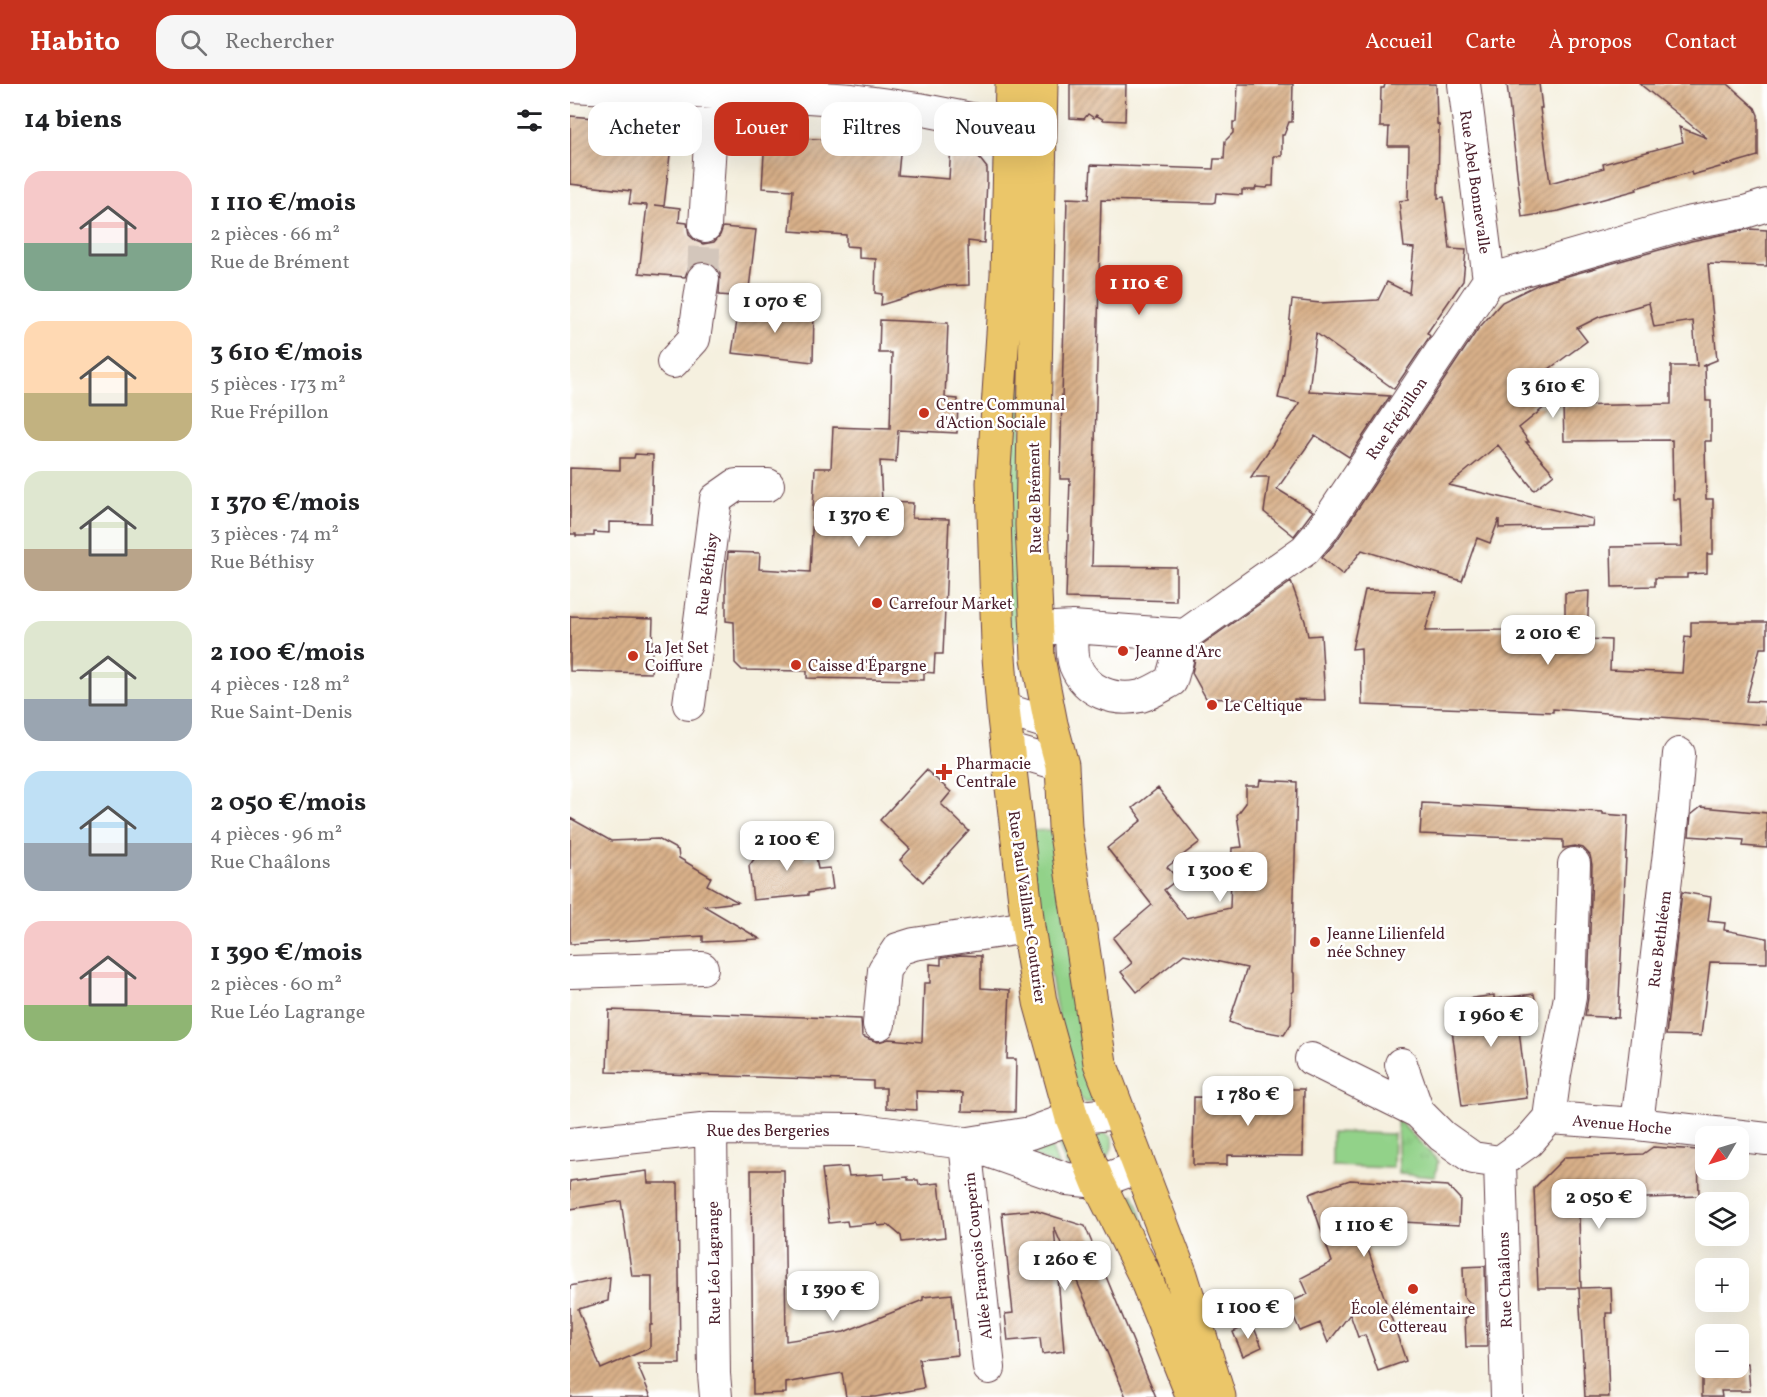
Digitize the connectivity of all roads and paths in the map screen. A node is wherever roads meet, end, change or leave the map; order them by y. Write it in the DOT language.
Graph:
graph roads {
  1 [pos="1012,84"];
  2 [pos="1464,84"];
  3 [pos="570,86"];
  4 [pos="748,88"];
  5 [pos="713,93"];
  6 [pos="1041,95"];
  7 [pos="919,96"];
  8 [pos="937,102"];
  9 [pos="1012,102"];
  10 [pos="1011,156"];
  11 [pos="1767,205"];
  12 [pos="705,226"];
  13 [pos="703,279"];
  14 [pos="1489,280"];
  15 [pos="673,362"];
  16 [pos="768,485"];
  17 [pos="1072,627"];
  18 [pos="1038,629"];
  19 [pos="1175,634"];
  20 [pos="689,704"];
  21 [pos="1002,709"];
  22 [pos="1051,724"];
  23 [pos="1007,748"];
  24 [pos="1679,754"];
  25 [pos="1062,765"];
  26 [pos="1574,864"];
  27 [pos="1028,927"];
  28 [pos="702,968"];
  29 [pos="570,972"];
  30 [pos="879,1024"];
  31 [pos="1311,1059"];
  32 [pos="1401,1064"];
  33 [pos="1418,1112"];
  34 [pos="1119,1113"];
  35 [pos="1072,1118"];
  36 [pos="1549,1118"];
  37 [pos="1637,1124"];
  38 [pos="711,1129"];
  39 [pos="1767,1139"];
  40 [pos="965,1143"];
  41 [pos="570,1144"];
  42 [pos="1500,1162"];
  43 [pos="1139,1167"];
  44 [pos="1098,1182"];
  45 [pos="1144,1274"];
  46 [pos="1181,1275"];
  47 [pos="989,1368"];
  48 [pos="716,1397"];
  49 [pos="1192,1397"];
  50 [pos="1219,1397"];
  51 [pos="1507,1397"];
  1 -- 9 [label="main road"];
  2 -- 14 [label="street, Rue Abel Bonnevalle"];
  3 -- 5 [label="street"];
  4 -- 5 [label="street"];
  4 -- 7 [label="street"];
  5 -- 12 [label="street"];
  6 -- 18 [label="main road, Rue de Brément"];
  7 -- 8 [label="street"];
  10 -- 21 [label="main road"];
  11 -- 14 [label="street"];
  13 -- 15 [label="street"];
  14 -- 19 [label="street, Rue Frépillon"];
  16 -- 20 [label="street, Rue Béthisy"];
  17 -- 18 [label="street, Rue Frépillon"];
  17 -- 19 [label="street, Rue Frépillon"];
  17 -- 19 [label="street"];
  18 -- 22 [label="main road, Rue de Brément"];
  21 -- 22 [label="street"];
  21 -- 23 [label="main road"];
  22 -- 25 [label="main road, Rue de Brément"];
  23 -- 25 [label="street"];
  23 -- 27 [label="main road, Rue Paul Vaillant-Couturier"];
  24 -- 37 [label="street, Rue Bethléem"];
  25 -- 34 [label="main road"];
  26 -- 36 [label="street"];
  27 -- 30 [label="street"];
  27 -- 35 [label="main road, Rue Paul Vaillant-Couturier"];
  28 -- 29 [label="street"];
  31 -- 33 [label="street"];
  32 -- 33 [label="street"];
  33 -- 42 [label="street"];
  34 -- 35 [label="street, Rue des Bergeries"];
  34 -- 43 [label="main road"];
  35 -- 40 [label="street, Rue des Bergeries"];
  35 -- 44 [label="main road, Rue Paul Vaillant-Couturier"];
  36 -- 37 [label="street, Avenue Hoche"];
  36 -- 42 [label="street"];
  37 -- 39 [label="street, Avenue Hoche"];
  38 -- 40 [label="street, Rue des Bergeries"];
  38 -- 41 [label="street, Rue des Bergeries"];
  38 -- 48 [label="street, Rue Léo Lagrange"];
  40 -- 44 [label="street, Rue des Bergeries"];
  40 -- 47 [label="street, Allée François Couperin"];
  42 -- 51 [label="street, Rue Chaâlons"];
  43 -- 44 [label="street, Rue des Bergeries"];
  43 -- 46 [label="main road"];
  44 -- 45 [label="main road, Rue Paul Vaillant-Couturier"];
  45 -- 46 [label="street"];
  45 -- 49 [label="main road, Rue Paul Vaillant-Couturier"];
  46 -- 50 [label="main road"];
}
